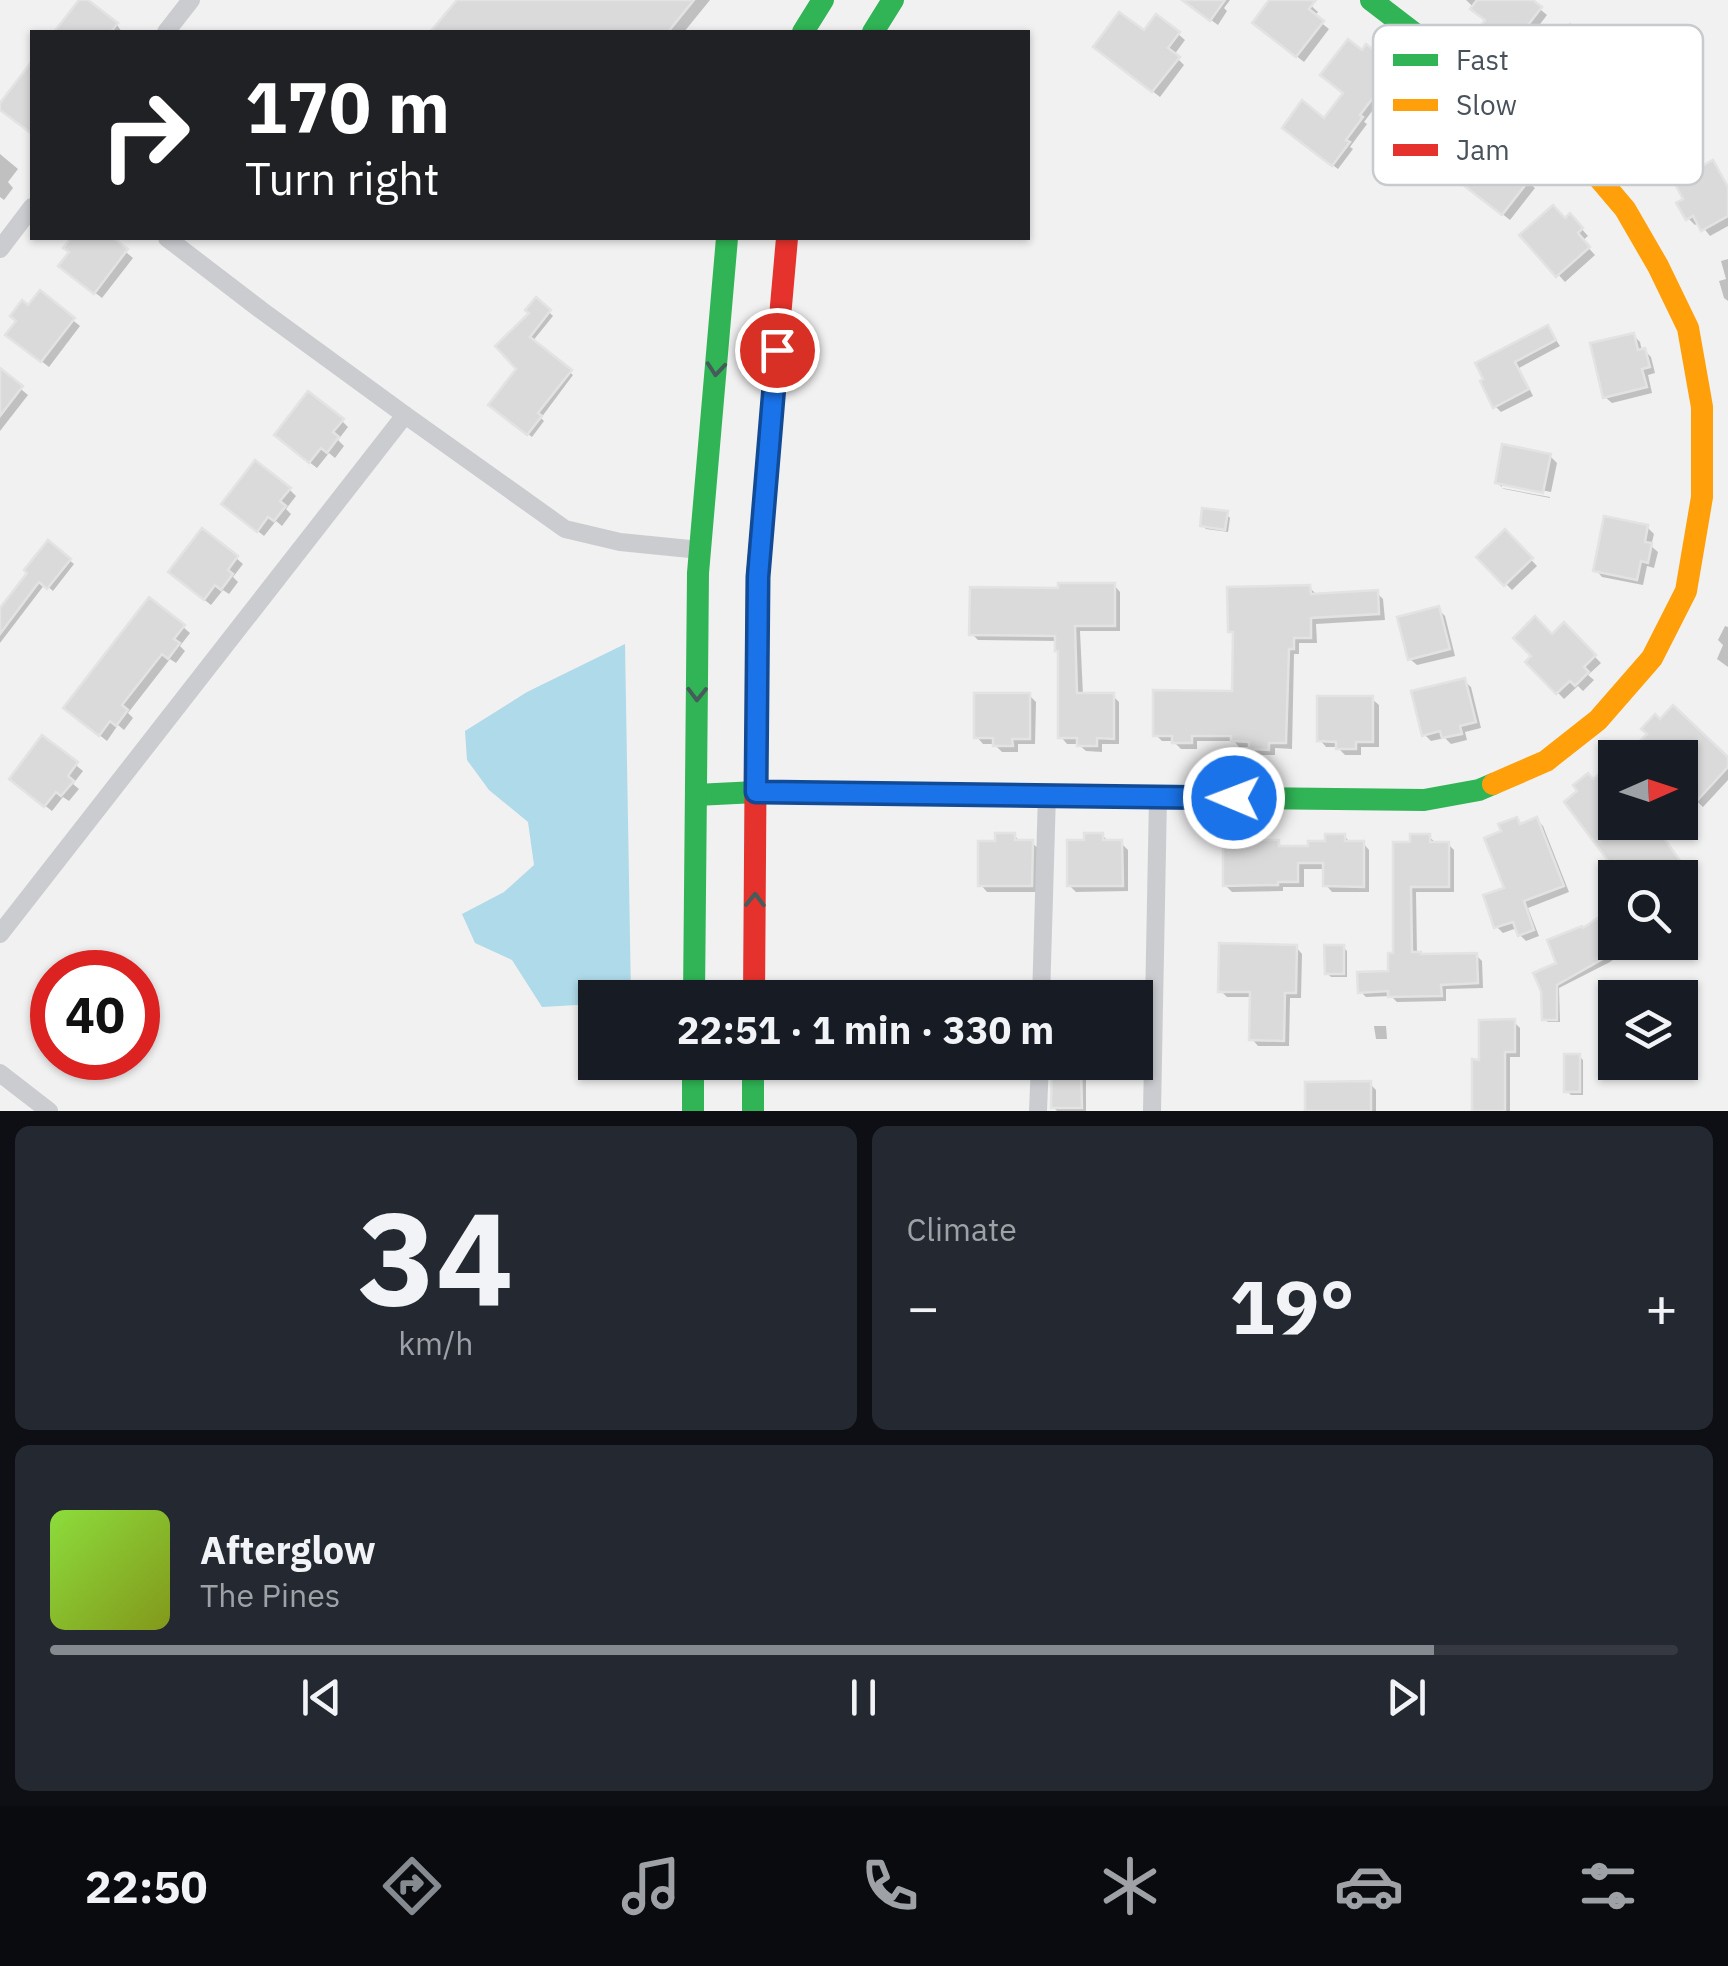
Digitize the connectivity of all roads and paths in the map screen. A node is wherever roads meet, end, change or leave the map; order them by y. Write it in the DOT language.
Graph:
graph roads {
  1 [pos="191,0"];
  2 [pos="823,0"];
  3 [pos="893,0"];
  4 [pos="1371,0"];
  5 [pos="1404,25"];
  6 [pos="168,30"];
  7 [pos="805,30"];
  8 [pos="875,30"];
  9 [pos="1605,185"];
  10 [pos="30,210"];
  11 [pos="169,240"];
  12 [pos="728,240"];
  13 [pos="787,240"];
  14 [pos="0,249"];
  15 [pos="405,415"];
  16 [pos="700,550"];
  17 [pos="756,792"];
  18 [pos="1047,794"];
  19 [pos="696,795"];
  20 [pos="1158,796"];
  21 [pos="0,934"];
  22 [pos="694,980"];
  23 [pos="754,980"];
  24 [pos="1042,980"];
  25 [pos="0,1073"];
  26 [pos="694,1080"];
  27 [pos="753,1080"];
  28 [pos="1039,1080"];
  29 [pos="48,1111"];
  30 [pos="693,1111"];
  31 [pos="753,1111"];
  32 [pos="1038,1111"];
  33 [pos="1152,1111"];
  1 -- 6 [label="street"];
  2 -- 7 [label="street"];
  3 -- 8 [label="street"];
  4 -- 5 [label="street"];
  9 -- 20 [label="street"];
  10 -- 14 [label="street"];
  11 -- 15 [label="street"];
  12 -- 16 [label="street, one-way"];
  13 -- 17 [label="street"];
  15 -- 16 [label="street"];
  15 -- 21 [label="street"];
  16 -- 19 [label="street, one-way"];
  17 -- 18 [label="street"];
  17 -- 19 [label="street"];
  23 -- 17 [label="street, one-way"];
  18 -- 20 [label="street"];
  18 -- 24 [label="street"];
  19 -- 22 [label="street"];
  20 -- 33 [label="street"];
  25 -- 29 [label="street"];
  26 -- 30 [label="street"];
  27 -- 31 [label="street"];
  28 -- 32 [label="street"];
}
